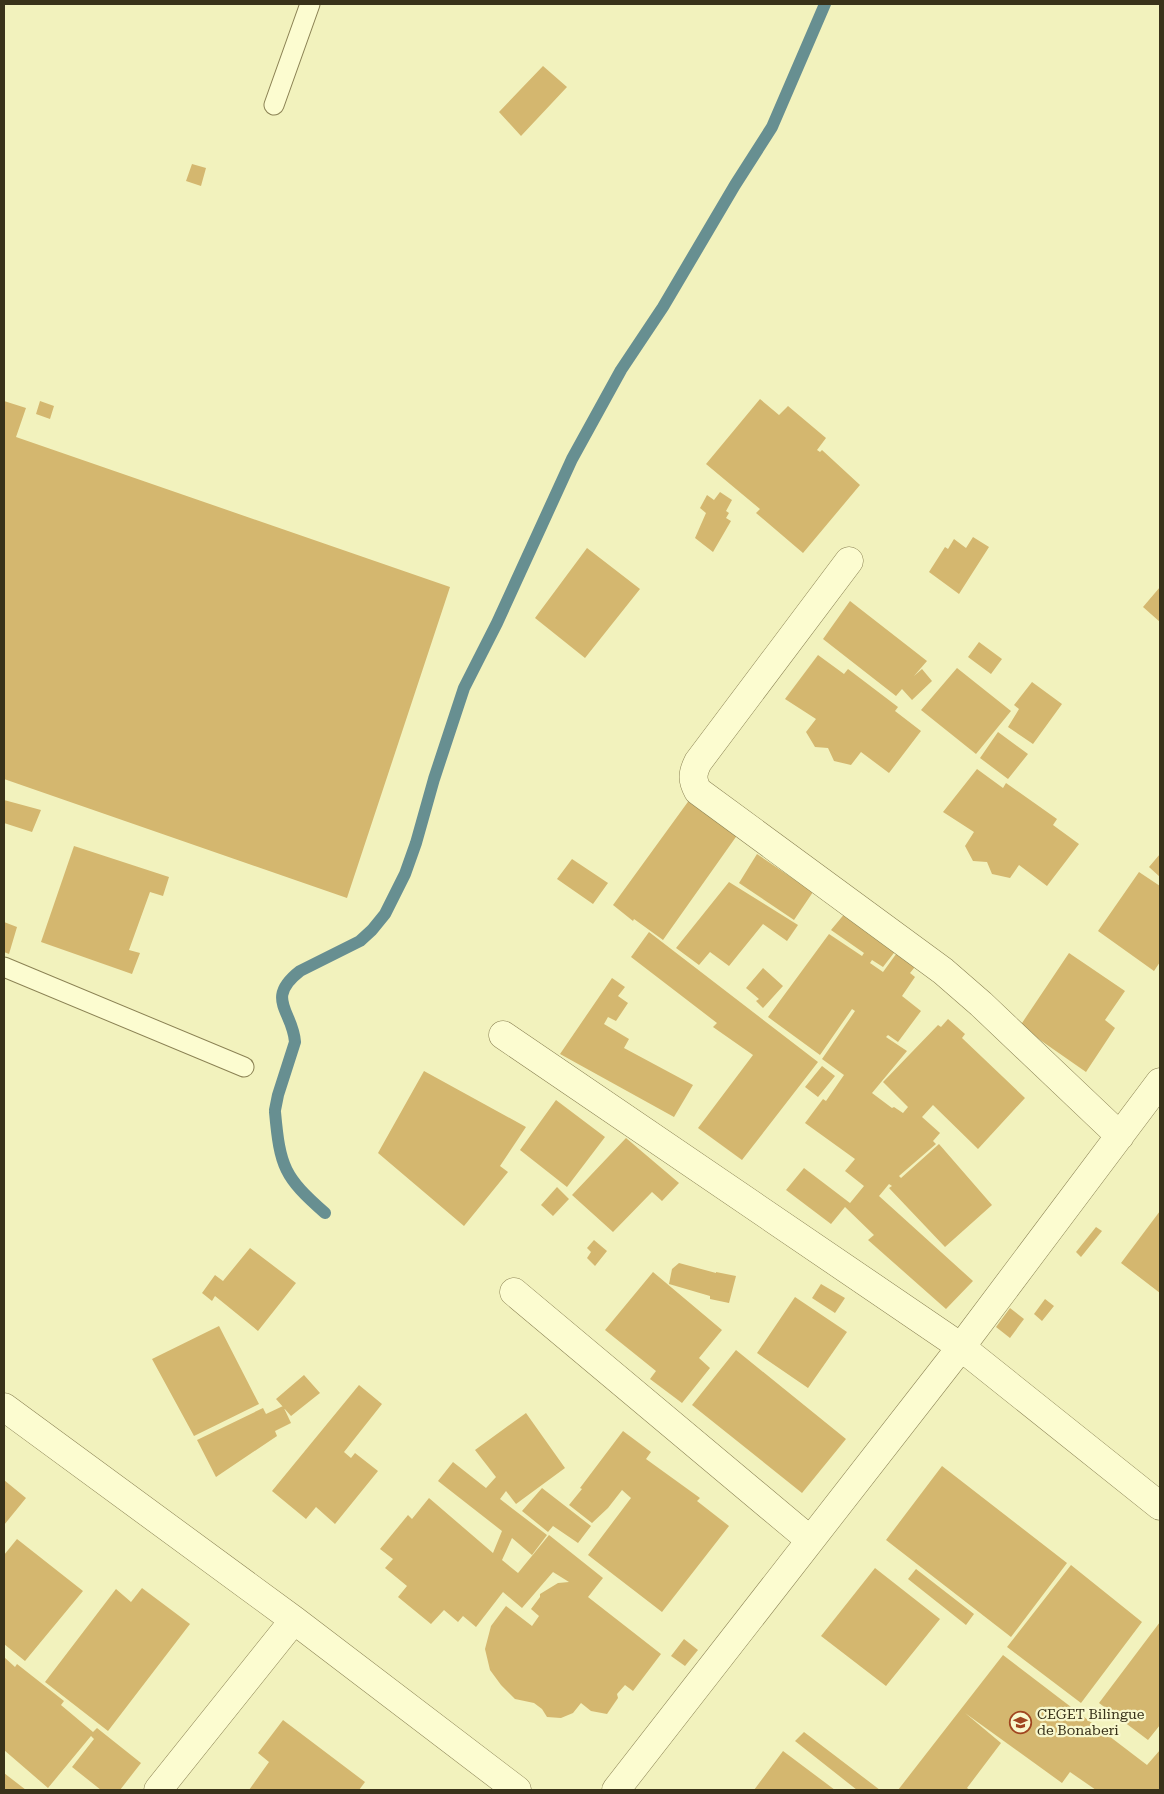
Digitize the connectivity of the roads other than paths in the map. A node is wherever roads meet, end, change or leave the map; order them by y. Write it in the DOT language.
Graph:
graph roads {
  1 [pos="310,4"];
  2 [pos="274,104"];
  3 [pos="850,560"];
  4 [pos="4,966"];
  5 [pos="503,1036"];
  6 [pos="244,1067"];
  7 [pos="1160,1082"];
  8 [pos="1120,1136"];
  9 [pos="514,1292"];
  10 [pos="961,1347"];
  11 [pos="4,1407"];
  12 [pos="1160,1506"];
  13 [pos="810,1540"];
  14 [pos="294,1620"];
  15 [pos="158,1790"];
  16 [pos="518,1790"];
  17 [pos="616,1790"];
  1 -- 2 [label="lane"];
  3 -- 8 [label="street"];
  4 -- 6 [label="lane"];
  5 -- 10 [label="street"];
  7 -- 8 [label="street"];
  8 -- 10 [label="street"];
  9 -- 13 [label="street"];
  10 -- 12 [label="street"];
  10 -- 13 [label="street"];
  11 -- 14 [label="street"];
  13 -- 17 [label="street"];
  14 -- 15 [label="street"];
  14 -- 16 [label="street"];
}
